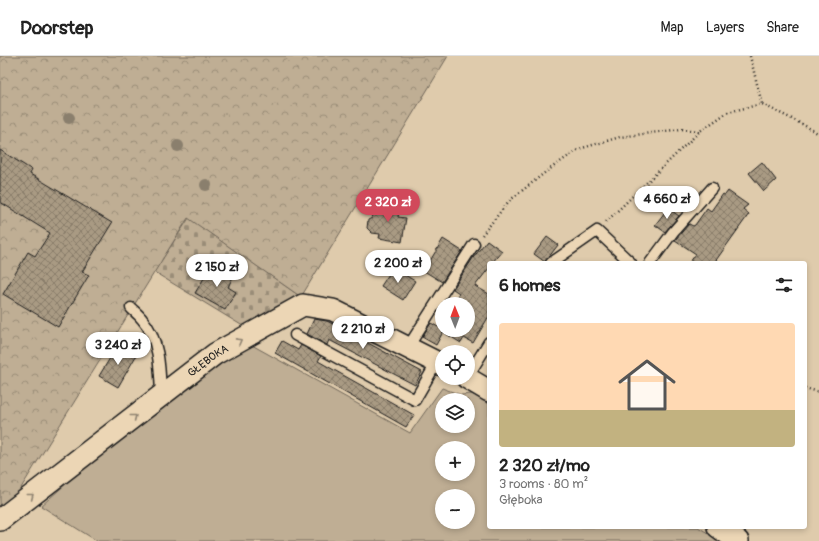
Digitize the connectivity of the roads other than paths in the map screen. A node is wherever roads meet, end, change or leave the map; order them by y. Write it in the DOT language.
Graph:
graph roads {
  1 [pos="712,188"];
  2 [pos="474,244"];
  3 [pos="554,261"];
  4 [pos="629,261"];
  5 [pos="651,261"];
  6 [pos="131,308"];
  7 [pos="295,335"];
  8 [pos="487,345"];
  9 [pos="408,347"];
  10 [pos="435,361"];
  11 [pos="475,365"];
  12 [pos="435,371"];
  13 [pos="475,382"];
  14 [pos="487,390"];
  15 [pos="161,396"];
  16 [pos="0,520"];
  17 [pos="721,529"];
  18 [pos="738,541"];
  1 -- 5 [label="lane"];
  2 -- 9 [label="lane"];
  3 -- 4 [label="lane"];
  6 -- 15 [label="lane"];
  7 -- 12 [label="lane"];
  8 -- 11 [label="lane"];
  9 -- 10 [label="street, GŁĘBOKA"];
  15 -- 9 [label="street, GŁĘBOKA, one-way"];
  13 -- 14 [label="street"];
  16 -- 15 [label="street, GŁĘBOKA, one-way"];
  17 -- 18 [label="street"];
}
